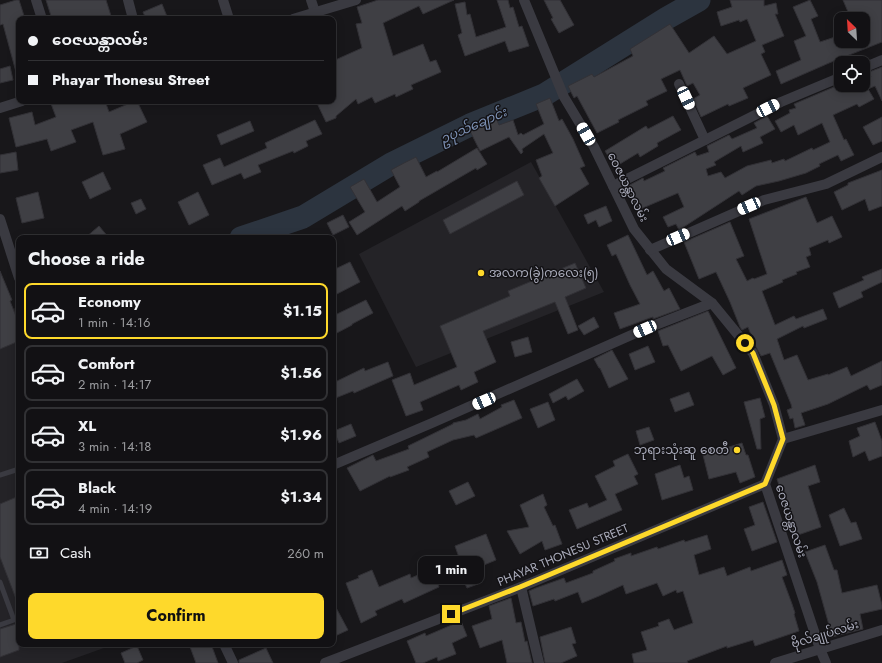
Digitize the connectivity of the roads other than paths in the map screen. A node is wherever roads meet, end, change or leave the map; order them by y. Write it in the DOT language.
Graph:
graph roads {
  1 [pos="36,0"];
  2 [pos="128,0"];
  3 [pos="223,0"];
  4 [pos="311,0"];
  5 [pos="356,0"];
  6 [pos="524,0"];
  7 [pos="315,12"];
  8 [pos="41,16"];
  9 [pos="132,16"];
  10 [pos="228,16"];
  11 [pos="302,16"];
  12 [pos="882,60"];
  13 [pos="870,65"];
  14 [pos="834,80"];
  15 [pos="679,84"];
  16 [pos="16,103"];
  17 [pos="0,108"];
  18 [pos="705,140"];
  19 [pos="882,157"];
  20 [pos="613,186"];
  21 [pos="0,219"];
  22 [pos="4,244"];
  23 [pos="650,250"];
  24 [pos="16,271"];
  25 [pos="712,303"];
  26 [pos="882,410"];
  27 [pos="783,439"];
  28 [pos="336,464"];
  29 [pos="16,470"];
  30 [pos="0,475"];
  31 [pos="765,484"];
  32 [pos="0,582"];
  33 [pos="520,587"];
  34 [pos="0,625"];
  35 [pos="882,630"];
  36 [pos="225,647"];
  37 [pos="820,649"];
  38 [pos="233,663"];
  39 [pos="325,663"];
  40 [pos="539,663"];
  41 [pos="775,663"];
  42 [pos="826,663"];
  1 -- 8 [label="street"];
  2 -- 9 [label="street"];
  3 -- 10 [label="street"];
  4 -- 7 [label="street"];
  5 -- 7 [label="street"];
  6 -- 20 [label="street, ဝေဇယန္တာလမ်း"];
  7 -- 11 [label="street"];
  12 -- 13 [label="street"];
  14 -- 18 [label="street"];
  15 -- 18 [label="street"];
  16 -- 17 [label="street"];
  18 -- 20 [label="street"];
  19 -- 23 [label="street"];
  20 -- 23 [label="street, ဝေဇယန္တာလမ်း"];
  21 -- 22 [label="street"];
  22 -- 24 [label="street"];
  23 -- 25 [label="street, ဝေဇယန္တာလမ်း"];
  25 -- 27 [label="street, ဝေဇယန္တာလမ်း"];
  25 -- 28 [label="street"];
  26 -- 27 [label="street"];
  27 -- 31 [label="street, ဝေဇယန္တာလမ်း"];
  29 -- 30 [label="lane"];
  31 -- 33 [label="street, PHAYAR THONESU STREET"];
  31 -- 37 [label="street, ဝေဇယန္တာလမ်း"];
  32 -- 34 [label="lane"];
  33 -- 39 [label="street, PHAYAR THONESU STREET"];
  33 -- 40 [label="street"];
  35 -- 37 [label="street, ဗိုလ်ချုပ်လမ်း"];
  36 -- 38 [label="street"];
  37 -- 41 [label="street, ဗိုလ်ချုပ်လမ်း"];
  37 -- 42 [label="street, ဝေဇယန္တာလမ်း"];
}
